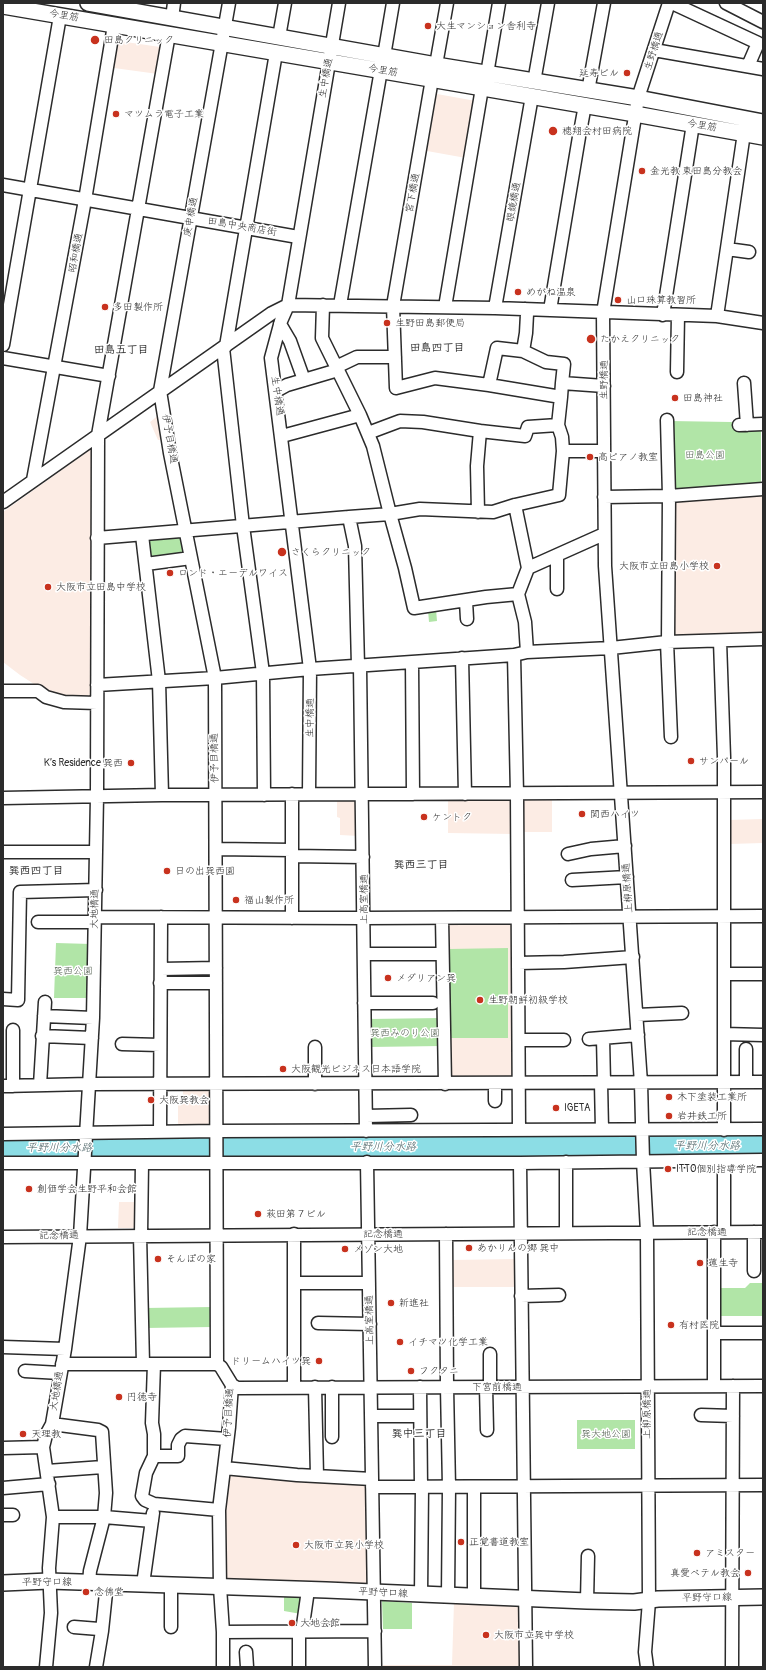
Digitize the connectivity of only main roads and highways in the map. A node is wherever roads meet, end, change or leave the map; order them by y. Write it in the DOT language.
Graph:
graph roads {
  1 [pos="88,3"];
  2 [pos="3,6"];
  3 [pos="117,6"];
  4 [pos="434,72"];
  5 [pos="587,98"];
  6 [pos="763,122"];
  7 [pos="763,137"];
  8 [pos="3,1583"];
  9 [pos="763,1597"];
  1 -- 3 [label="main road, 今里筋"];
  2 -- 4 [label="main road, 今里筋"];
  3 -- 4 [label="main road, 今里筋"];
  4 -- 5 [label="main road, 今里筋"];
  5 -- 6 [label="main road, 今里筋"];
  5 -- 7 [label="main road, 今里筋"];
  8 -- 9 [label="main road, 平野守口線"];
}
